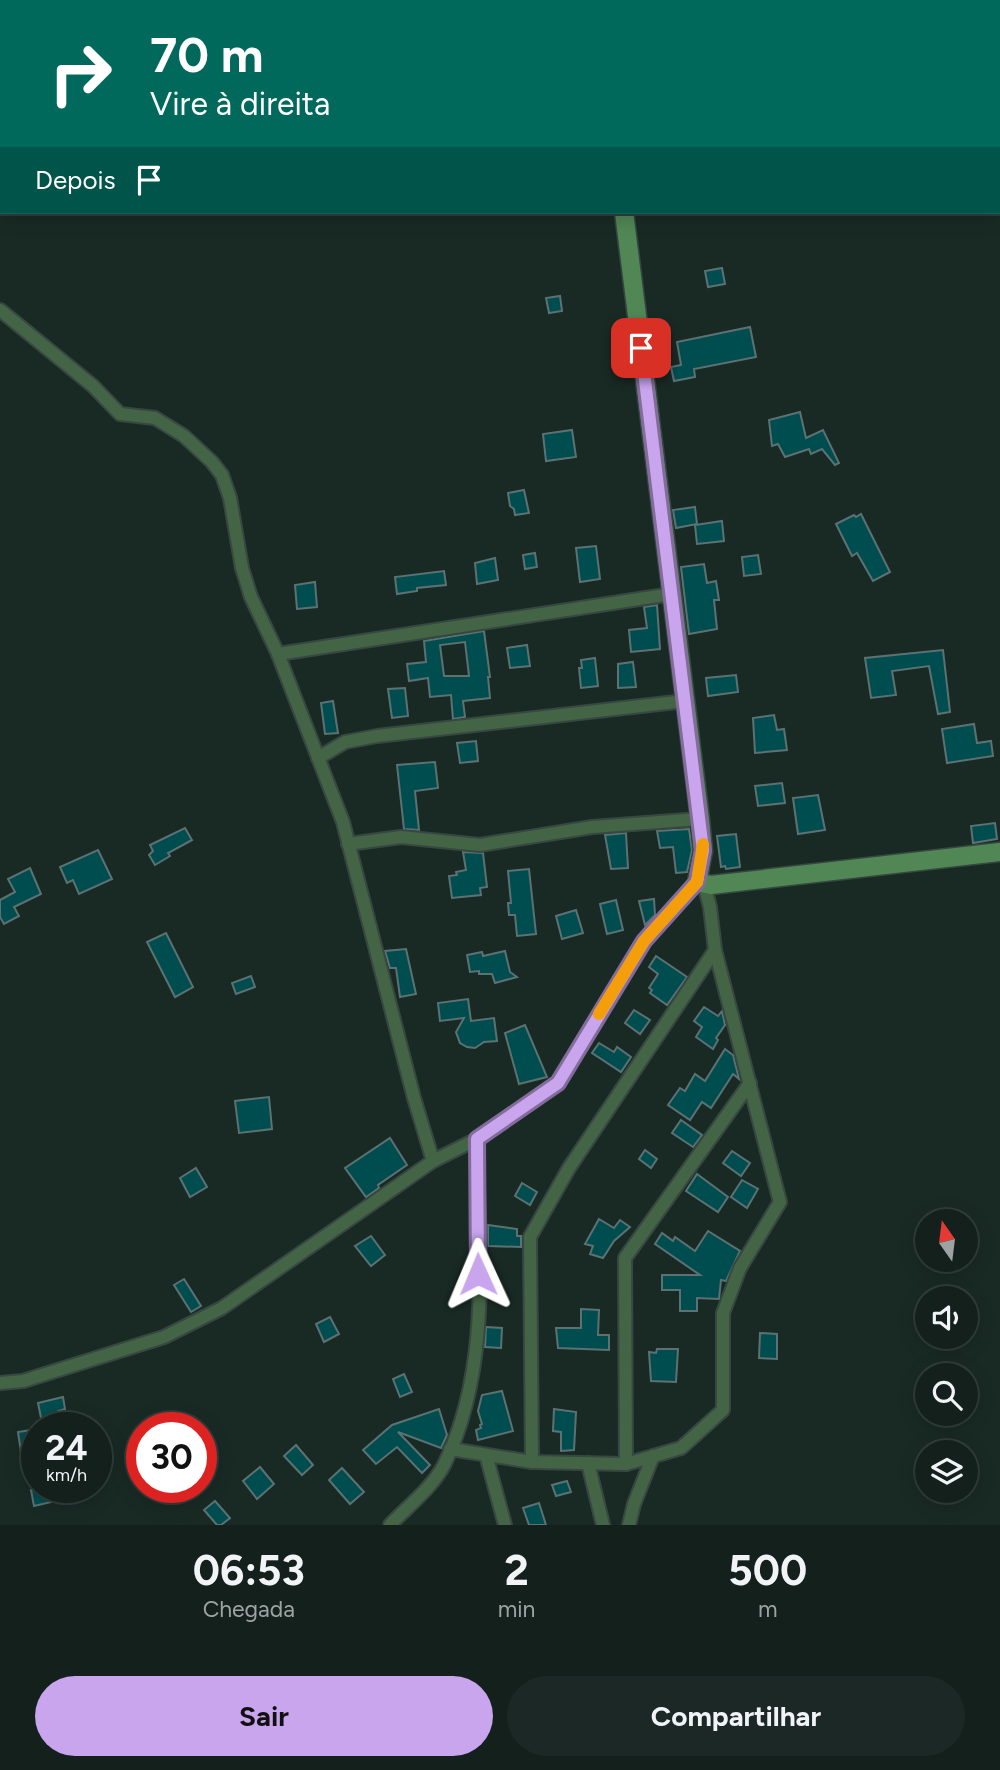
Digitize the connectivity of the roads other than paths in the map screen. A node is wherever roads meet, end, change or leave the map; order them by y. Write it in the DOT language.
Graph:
graph roads {
  1 [pos="624,214"];
  2 [pos="0,310"];
  3 [pos="672,594"];
  4 [pos="278,654"];
  5 [pos="685,701"];
  6 [pos="318,758"];
  7 [pos="700,819"];
  8 [pos="348,844"];
  9 [pos="1000,852"];
  10 [pos="700,883"];
  11 [pos="715,950"];
  12 [pos="750,1083"];
  13 [pos="477,1139"];
  14 [pos="433,1161"];
  15 [pos="0,1383"];
  16 [pos="450,1449"];
  17 [pos="486,1455"];
  18 [pos="653,1456"];
  19 [pos="532,1462"];
  20 [pos="588,1463"];
  21 [pos="626,1464"];
  22 [pos="394,1523"];
  23 [pos="505,1525"];
  24 [pos="603,1525"];
  25 [pos="629,1525"];
  1 -- 3 [label="street"];
  2 -- 4 [label="street"];
  3 -- 4 [label="street"];
  3 -- 5 [label="street"];
  4 -- 6 [label="street"];
  5 -- 6 [label="street"];
  5 -- 7 [label="street"];
  6 -- 8 [label="street"];
  7 -- 8 [label="street"];
  7 -- 10 [label="street"];
  8 -- 14 [label="street"];
  9 -- 10 [label="street"];
  10 -- 11 [label="street"];
  10 -- 13 [label="street"];
  11 -- 12 [label="street"];
  11 -- 19 [label="street"];
  12 -- 18 [label="street"];
  12 -- 21 [label="street"];
  13 -- 14 [label="street"];
  13 -- 16 [label="street"];
  14 -- 15 [label="street"];
  16 -- 17 [label="street"];
  16 -- 22 [label="street"];
  17 -- 19 [label="street"];
  17 -- 23 [label="street"];
  18 -- 21 [label="street"];
  18 -- 25 [label="street"];
  19 -- 20 [label="street"];
  20 -- 21 [label="street"];
  20 -- 24 [label="street"];
}
